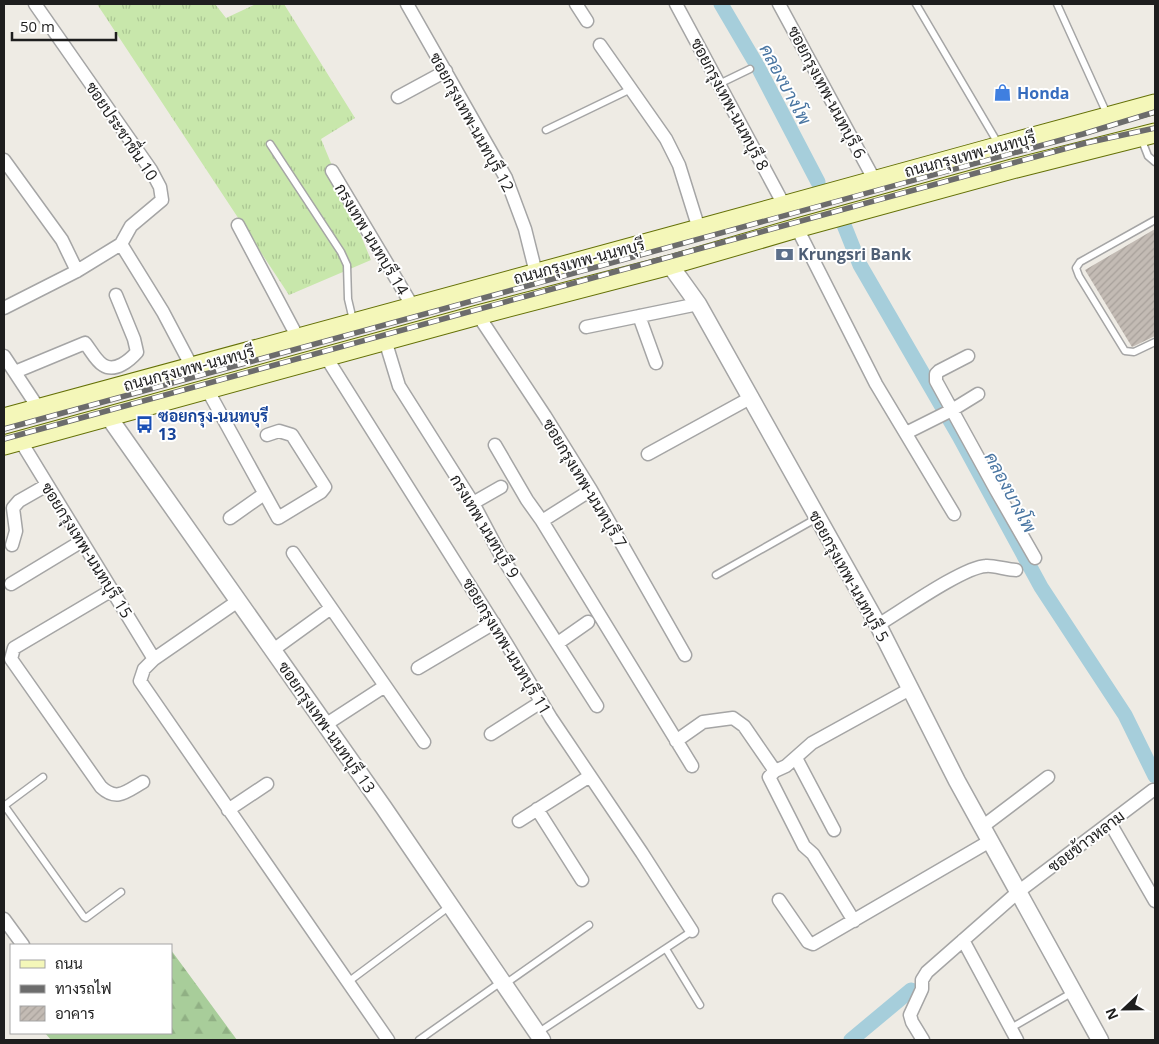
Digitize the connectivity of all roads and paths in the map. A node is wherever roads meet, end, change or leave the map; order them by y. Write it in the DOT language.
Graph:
graph roads {
  1 [pos="37,4"];
  2 [pos="407,4"];
  3 [pos="576,4"];
  4 [pos="676,4"];
  5 [pos="779,4"];
  6 [pos="916,4"];
  7 [pos="1057,4"];
  8 [pos="587,21"];
  9 [pos="600,45"];
  10 [pos="750,69"];
  11 [pos="446,72"];
  12 [pos="719,84"];
  13 [pos="631,89"];
  14 [pos="398,97"];
  15 [pos="1155,104"];
  16 [pos="1109,118"];
  17 [pos="546,130"];
  18 [pos="1148,135"];
  19 [pos="270,144"];
  20 [pos="1000,146"];
  21 [pos="4,160"];
  22 [pos="1155,162"];
  23 [pos="332,171"];
  24 [pos="875,181"];
  25 [pos="784,205"];
  26 [pos="1155,220"];
  27 [pos="238,225"];
  28 [pos="699,229"];
  29 [pos="793,229"];
  30 [pos="121,244"];
  31 [pos="670,265"];
  32 [pos="77,271"];
  33 [pos="536,273"];
  34 [pos="116,296"];
  35 [pos="698,304"];
  36 [pos="412,307"];
  37 [pos="4,308"];
  38 [pos="478,315"];
  39 [pos="639,316"];
  40 [pos="354,324"];
  41 [pos="586,327"];
  42 [pos="298,338"];
  43 [pos="385,340"];
  44 [pos="1155,342"];
  45 [pos="4,356"];
  46 [pos="968,356"];
  47 [pos="326,357"];
  48 [pos="656,363"];
  49 [pos="192,367"];
  50 [pos="15,372"];
  51 [pos="207,390"];
  52 [pos="100,392"];
  53 [pos="978,394"];
  54 [pos="752,397"];
  55 [pos="39,409"];
  56 [pos="948,411"];
  57 [pos="108,416"];
  58 [pos="4,418"];
  59 [pos="906,433"];
  60 [pos="267,435"];
  61 [pos="12,442"];
  62 [pos="495,445"];
  63 [pos="648,454"];
  64 [pos="47,485"];
  65 [pos="501,487"];
  66 [pos="592,490"];
  67 [pos="264,494"];
  68 [pos="473,504"];
  69 [pos="954,514"];
  70 [pos="818,517"];
  71 [pos="230,518"];
  72 [pos="542,521"];
  73 [pos="82,541"];
  74 [pos="12,545"];
  75 [pos="293,553"];
  76 [pos="1035,558"];
  77 [pos="1016,570"];
  78 [pos="716,575"];
  79 [pos="11,584"];
  80 [pos="112,590"];
  81 [pos="238,601"];
  82 [pos="331,608"];
  83 [pos="588,622"];
  84 [pos="494,623"];
  85 [pos="878,625"];
  86 [pos="558,643"];
  87 [pos="273,650"];
  88 [pos="685,655"];
  89 [pos="154,659"];
  90 [pos="418,668"];
  91 [pos="385,686"];
  92 [pos="910,690"];
  93 [pos="541,702"];
  94 [pos="597,706"];
  95 [pos="325,725"];
  96 [pos="491,734"];
  97 [pos="676,741"];
  98 [pos="424,742"];
  99 [pos="796,758"];
  100 [pos="692,766"];
  101 [pos="775,771"];
  102 [pos="590,776"];
  103 [pos="43,777"];
  104 [pos="1048,777"];
  105 [pos="143,782"];
  106 [pos="267,784"];
  107 [pos="1153,790"];
  108 [pos="4,805"];
  109 [pos="537,809"];
  110 [pos="228,810"];
  111 [pos="519,821"];
  112 [pos="1110,823"];
  113 [pos="834,830"];
  114 [pos="986,834"];
  115 [pos="582,880"];
  116 [pos="121,892"];
  117 [pos="1018,892"];
  118 [pos="779,900"];
  119 [pos="1155,901"];
  120 [pos="450,906"];
  121 [pos="854,921"];
  122 [pos="5,923"];
  123 [pos="589,925"];
  124 [pos="692,931"];
  125 [pos="963,940"];
  126 [pos="22,944"];
  127 [pos="666,949"];
  128 [pos="347,983"];
  129 [pos="502,983"];
  130 [pos="1073,992"];
  131 [pos="700,1005"];
  132 [pos="1011,1028"];
  133 [pos="540,1037"];
  134 [pos="388,1040"];
  135 [pos="419,1040"];
  136 [pos="923,1040"];
  137 [pos="1018,1040"];
  138 [pos="1100,1040"];
  1 -- 30 [label="street, ซอยประชาชื่น 10"];
  2 -- 11 [label="street, ซอยกรุงเทพ-นนทบุรี 12"];
  3 -- 8 [label="street"];
  4 -- 12 [label="street, ซอยกรุงเทพ-นนทบุรี 8"];
  5 -- 24 [label="street, ซอยกรุงเทพ-นนทบุรี 6"];
  6 -- 20 [label="lane"];
  7 -- 16 [label="lane"];
  9 -- 13 [label="street"];
  10 -- 12 [label="lane"];
  11 -- 14 [label="street"];
  11 -- 33 [label="street, ซอยกรุงเทพ-นนทบุรี 12"];
  12 -- 25 [label="street, ซอยกรุงเทพ-นนทบุรี 8"];
  13 -- 17 [label="lane"];
  13 -- 28 [label="street"];
  15 -- 16 [label="main road, ถนนกรุงเทพ-นนทบุรี"];
  16 -- 20 [label="main road, ถนนกรุงเทพ-นนทบุรี"];
  18 -- 22 [label="lane"];
  18 -- 29 [label="main road, ถนนกรุงเทพ-นนทบุรี"];
  19 -- 40 [label="lane"];
  20 -- 24 [label="main road, ถนนกรุงเทพ-นนทบุรี"];
  21 -- 32 [label="street"];
  23 -- 36 [label="street, กรงเทพ นนทบุรี 14"];
  24 -- 25 [label="main road, ถนนกรุงเทพ-นนทบุรี"];
  25 -- 28 [label="main road, ถนนกรุงเทพ-นนทบุรี"];
  25 -- 29 [label="main road"];
  26 -- 44 [label="lane"];
  27 -- 42 [label="street"];
  28 -- 33 [label="main road, ถนนกรุงเทพ-นนทบุรี"];
  29 -- 31 [label="main road, ถนนกรุงเทพ-นนทบุรี"];
  29 -- 59 [label="street"];
  30 -- 32 [label="street, ซอยประชาชื่น 10"];
  30 -- 49 [label="street"];
  31 -- 35 [label="street, ซอยกรุงเทพ-นนทบุรี 5"];
  31 -- 38 [label="main road, ถนนกรุงเทพ-นนทบุรี"];
  32 -- 37 [label="street, ซอยประชาชื่น 10"];
  33 -- 36 [label="main road, ถนนกรุงเทพ-นนทบุรี"];
  34 -- 50 [label="street"];
  35 -- 39 [label="street"];
  35 -- 54 [label="street, ซอยกรุงเทพ-นนทบุรี 5"];
  36 -- 40 [label="main road, ถนนกรุงเทพ-นนทบุรี"];
  38 -- 43 [label="main road, ถนนกรุงเทพ-นนทบุรี"];
  38 -- 66 [label="street, ซอยกรุงเทพ-นนทบุรี 7"];
  39 -- 41 [label="street"];
  39 -- 48 [label="street"];
  40 -- 42 [label="main road, ถนนกรุงเทพ-นนทบุรี"];
  42 -- 49 [label="main road, ถนนกรุงเทพ-นนทบุรี"];
  43 -- 47 [label="main road, ถนนกรุงเทพ-นนทบุรี"];
  43 -- 68 [label="street, กรงเทพ นนทบุรี 9"];
  45 -- 50 [label="street"];
  46 -- 56 [label="street"];
  47 -- 51 [label="main road, ถนนกรุงเทพ-นนทบุรี"];
  47 -- 84 [label="street, ซอยกรุงเทพ-นนทบุรี 11"];
  49 -- 52 [label="main road, ถนนกรุงเทพ-นนทบุรี"];
  50 -- 55 [label="street"];
  51 -- 57 [label="main road, ถนนกรุงเทพ-นนทบุรี"];
  51 -- 67 [label="street"];
  52 -- 55 [label="main road, ถนนกรุงเทพ-นนทบุรี"];
  52 -- 57 [label="main road"];
  53 -- 56 [label="street"];
  54 -- 63 [label="street"];
  54 -- 70 [label="street, ซอยกรุงเทพ-นนทบุรี 5"];
  55 -- 58 [label="main road, ถนนกรุงเทพ-นนทบุรี"];
  56 -- 59 [label="street"];
  56 -- 76 [label="street"];
  57 -- 61 [label="main road, ถนนกรุงเทพ-นนทบุรี"];
  57 -- 81 [label="street, ซอยกรุงเทพ-นนทบุรี 13"];
  59 -- 69 [label="street"];
  60 -- 67 [label="street"];
  61 -- 64 [label="street, ซอยกรุงเทพ-นนทบุรี 15"];
  62 -- 72 [label="street"];
  64 -- 73 [label="street, ซอยกรุงเทพ-นนทบุรี 15"];
  64 -- 74 [label="street"];
  65 -- 68 [label="street"];
  66 -- 72 [label="street"];
  66 -- 88 [label="street, ซอยกรุงเทพ-นนทบุรี 7"];
  67 -- 71 [label="street"];
  68 -- 86 [label="street, กรงเทพ นนทบุรี 9"];
  70 -- 78 [label="lane"];
  70 -- 85 [label="street, ซอยกรุงเทพ-นนทบุรี 5"];
  72 -- 97 [label="street"];
  73 -- 79 [label="street"];
  73 -- 80 [label="street, ซอยกรุงเทพ-นนทบุรี 15"];
  75 -- 82 [label="street"];
  77 -- 85 [label="street"];
  80 -- 89 [label="street, ซอยกรุงเทพ-นนทบุรี 15"];
  80 -- 105 [label="street"];
  81 -- 87 [label="street, ซอยกรุงเทพ-นนทบุรี 13"];
  81 -- 89 [label="street"];
  82 -- 87 [label="street"];
  82 -- 91 [label="street"];
  83 -- 86 [label="street"];
  84 -- 90 [label="street"];
  84 -- 93 [label="street, ซอยกรุงเทพ-นนทบุรี 11"];
  85 -- 92 [label="street, ซอยกรุงเทพ-นนทบุรี 5"];
  86 -- 94 [label="street, กรงเทพ นนทบุรี 9"];
  87 -- 95 [label="street, ซอยกรุงเทพ-นนทบุรี 13"];
  89 -- 110 [label="street"];
  91 -- 95 [label="street"];
  91 -- 98 [label="street"];
  92 -- 99 [label="street"];
  92 -- 114 [label="street, ซอยกรุงเทพ-นนทบุรี 5"];
  93 -- 96 [label="street"];
  93 -- 102 [label="street, ซอยกรุงเทพ-นนทบุรี 11"];
  95 -- 120 [label="street, ซอยกรุงเทพ-นนทบุรี 13"];
  97 -- 100 [label="street"];
  97 -- 101 [label="street"];
  99 -- 101 [label="street"];
  99 -- 113 [label="street"];
  101 -- 121 [label="street"];
  102 -- 109 [label="street"];
  102 -- 124 [label="street, ซอยกรุงเทพ-นนทบุรี 11"];
  103 -- 108 [label="lane"];
  104 -- 114 [label="street"];
  106 -- 110 [label="street"];
  107 -- 112 [label="street, ซอยข้าวหลาม"];
  108 -- 116 [label="lane"];
  109 -- 111 [label="street"];
  109 -- 115 [label="street"];
  110 -- 128 [label="street"];
  112 -- 117 [label="street, ซอยข้าวหลาม"];
  112 -- 119 [label="street"];
  114 -- 117 [label="street, ซอยกรุงเทพ-นนทบุรี 5"];
  114 -- 121 [label="street"];
  117 -- 125 [label="street, ซอยข้าวหลาม"];
  117 -- 130 [label="street, ซอยกรุงเทพ-นนทบุรี 5"];
  118 -- 121 [label="street"];
  120 -- 128 [label="lane"];
  120 -- 129 [label="street, ซอยกรุงเทพ-นนทบุรี 13"];
  122 -- 126 [label="street"];
  123 -- 129 [label="lane"];
  124 -- 127 [label="lane"];
  125 -- 132 [label="street"];
  125 -- 136 [label="street, ซอยข้าวหลาม"];
  127 -- 131 [label="lane"];
  127 -- 133 [label="lane"];
  128 -- 134 [label="street"];
  129 -- 133 [label="street, ซอยกรุงเทพ-นนทบุรี 13"];
  129 -- 135 [label="lane"];
  130 -- 132 [label="lane"];
  130 -- 138 [label="street, ซอยกรุงเทพ-นนทบุรี 5"];
  132 -- 137 [label="street"];
}
